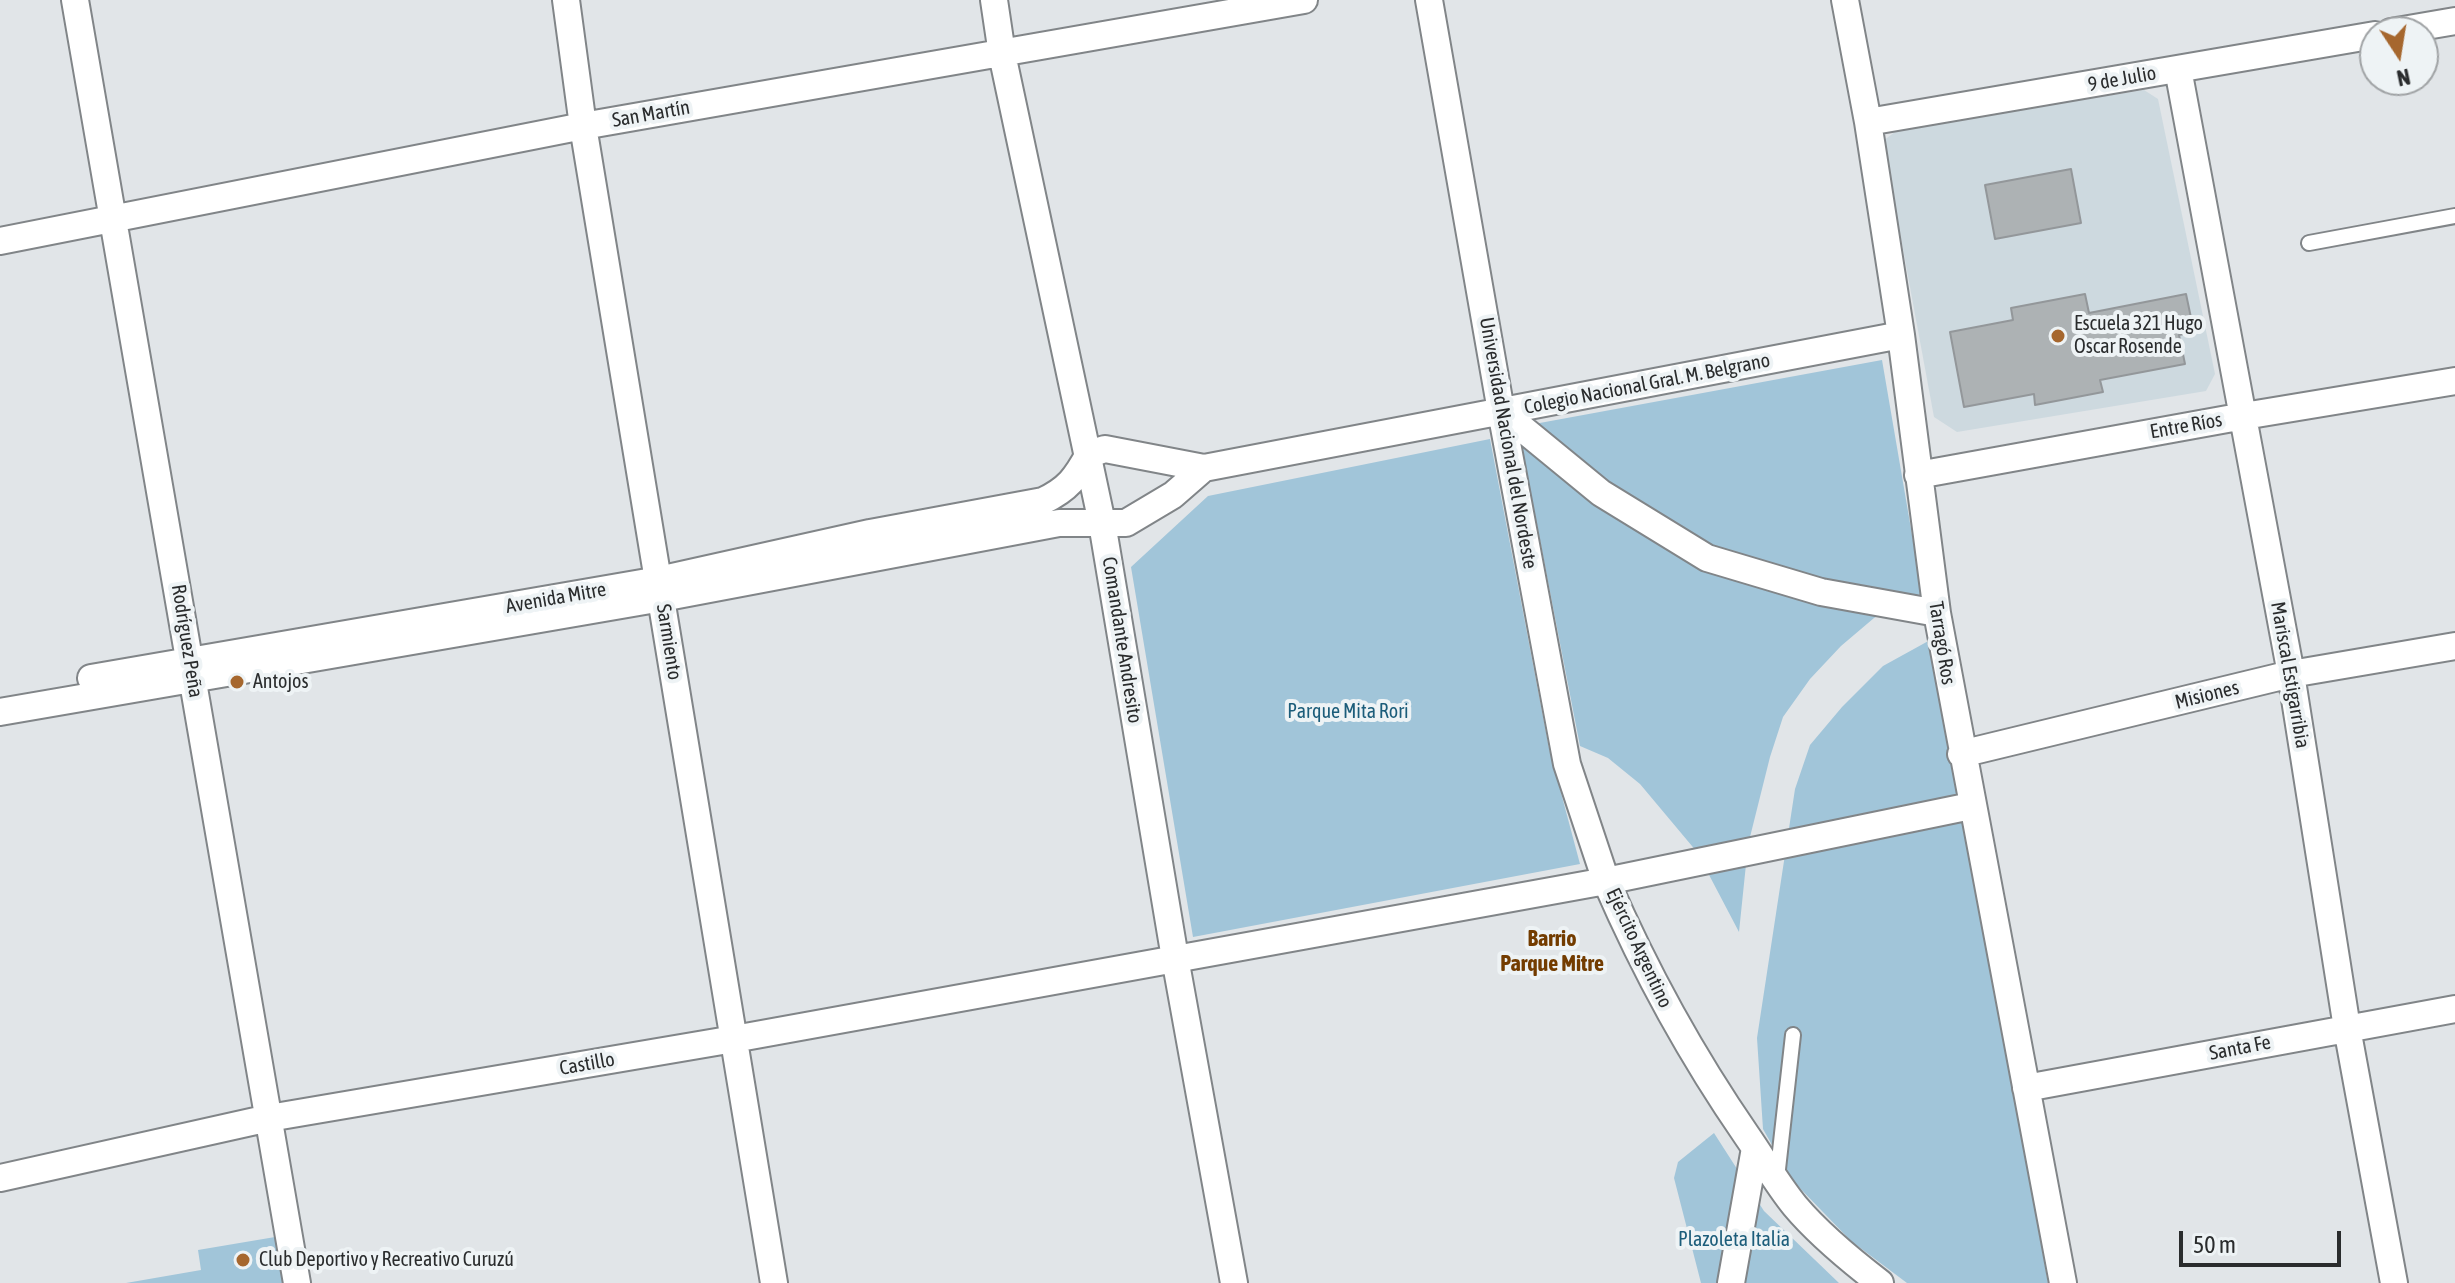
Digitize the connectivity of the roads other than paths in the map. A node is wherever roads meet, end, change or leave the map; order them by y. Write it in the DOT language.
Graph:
graph roads {
  1 [pos="75,0"];
  2 [pos="566,0"];
  3 [pos="994,0"];
  4 [pos="1304,0"];
  5 [pos="1429,0"];
  6 [pos="1845,0"];
  7 [pos="2359,38"];
  8 [pos="1002,54"];
  9 [pos="2178,69"];
  10 [pos="1868,122"];
  11 [pos="583,126"];
  12 [pos="2455,216"];
  13 [pos="112,218"];
  14 [pos="0,241"];
  15 [pos="2309,243"];
  16 [pos="1901,335"];
  17 [pos="2455,381"];
  18 [pos="1501,411"];
  19 [pos="2244,416"];
  20 [pos="1089,454"];
  21 [pos="1204,468"];
  22 [pos="1918,475"];
  23 [pos="1102,523"];
  24 [pos="660,589"];
  25 [pos="1937,613"];
  26 [pos="2455,646"];
  27 [pos="192,670"];
  28 [pos="2291,674"];
  29 [pos="0,694"];
  30 [pos="0,712"];
  31 [pos="1961,754"];
  32 [pos="1971,806"];
  33 [pos="1606,881"];
  34 [pos="1175,958"];
  35 [pos="2455,1009"];
  36 [pos="2347,1028"];
  37 [pos="1793,1035"];
  38 [pos="734,1039"];
  39 [pos="2026,1088"];
  40 [pos="269,1118"];
  41 [pos="1755,1148"];
  42 [pos="0,1178"];
  43 [pos="1777,1179"];
  44 [pos="297,1283"];
  45 [pos="774,1283"];
  46 [pos="1234,1283"];
  47 [pos="1731,1283"];
  48 [pos="1880,1283"];
  49 [pos="2063,1283"];
  50 [pos="2394,1283"];
  1 -- 13 [label="street, Rodríguez Peña"];
  2 -- 11 [label="street, Sarmiento"];
  3 -- 8 [label="street, Comandante Andresito"];
  4 -- 8 [label="street, San Martín"];
  5 -- 18 [label="street, Universidad Nacional del Nordeste"];
  6 -- 10 [label="street, Tarragó Ros"];
  7 -- 9 [label="street, 9 de Julio"];
  8 -- 11 [label="street, San Martín"];
  8 -- 20 [label="street, Comandante Andresito"];
  9 -- 10 [label="street, 9 de Julio"];
  9 -- 19 [label="street, Mariscal Estigarribia"];
  10 -- 16 [label="street, Tarragó Ros"];
  11 -- 13 [label="street, San Martín"];
  11 -- 24 [label="street, Sarmiento"];
  12 -- 15 [label="lane"];
  13 -- 14 [label="street, San Martín"];
  13 -- 27 [label="street, Rodríguez Peña"];
  16 -- 18 [label="street, Colegio Nacional Gral. M. Belgrano"];
  16 -- 22 [label="street, Tarragó Ros"];
  17 -- 19 [label="street, Entre Ríos"];
  18 -- 21 [label="street, Colegio Nacional Gral. M. Belgrano"];
  18 -- 25 [label="street"];
  18 -- 33 [label="street, Universidad Nacional del Nordeste"];
  19 -- 22 [label="street, Entre Ríos"];
  19 -- 28 [label="street, Mariscal Estigarribia"];
  20 -- 21 [label="street, Colegio Nacional Gral. M. Belgrano"];
  20 -- 23 [label="street, Comandante Andresito"];
  20 -- 24 [label="street, Avenida Mitre"];
  21 -- 23 [label="street"];
  22 -- 25 [label="street, Tarragó Ros"];
  23 -- 24 [label="street, Avenida Mitre"];
  23 -- 34 [label="street, Comandante Andresito"];
  24 -- 27 [label="street, Avenida Mitre"];
  24 -- 38 [label="street, Sarmiento"];
  25 -- 31 [label="street, Tarragó Ros"];
  26 -- 28 [label="street, Misiones"];
  27 -- 29 [label="street, Avenida Mitre"];
  27 -- 30 [label="street, Avenida Mitre"];
  27 -- 40 [label="street, Rodríguez Peña"];
  28 -- 31 [label="street, Misiones"];
  28 -- 36 [label="street, Mariscal Estigarribia"];
  31 -- 32 [label="street, Tarragó Ros"];
  32 -- 33 [label="street"];
  32 -- 39 [label="street, Tarragó Ros"];
  33 -- 34 [label="street, Ejército Argentino"];
  33 -- 41 [label="street, Ejército Argentino"];
  34 -- 38 [label="street, Castillo"];
  34 -- 46 [label="street, Comandante Andresito"];
  35 -- 36 [label="street, Santa Fe"];
  36 -- 39 [label="street, Santa Fe"];
  36 -- 50 [label="street, Mariscal Estigarribia"];
  37 -- 43 [label="lane"];
  38 -- 40 [label="street, Castillo"];
  38 -- 45 [label="street, Sarmiento"];
  39 -- 49 [label="street, Tarragó Ros"];
  40 -- 42 [label="street, Castillo"];
  40 -- 44 [label="street, Rodríguez Peña"];
  41 -- 43 [label="street, Ejército Argentino"];
  41 -- 47 [label="street"];
  43 -- 48 [label="street, Ejército Argentino"];
}
